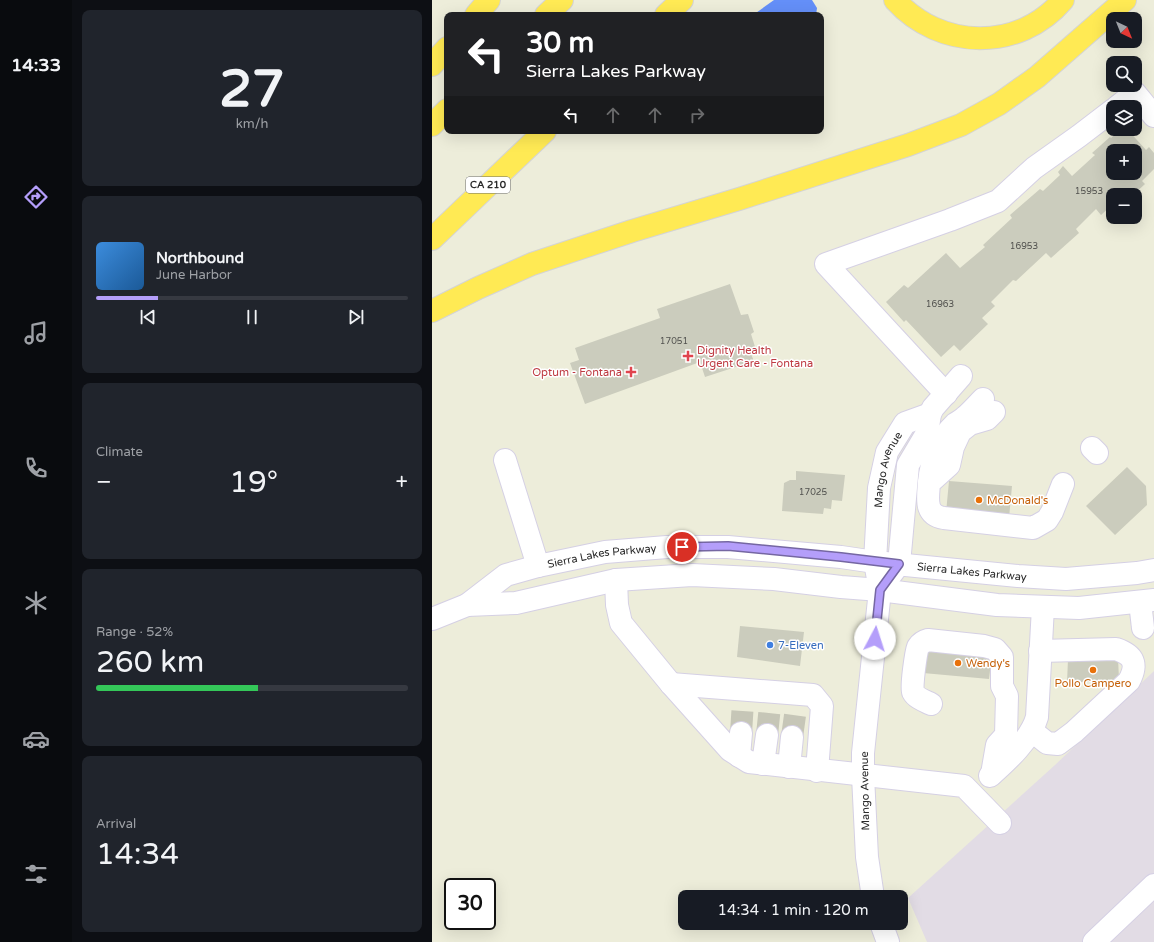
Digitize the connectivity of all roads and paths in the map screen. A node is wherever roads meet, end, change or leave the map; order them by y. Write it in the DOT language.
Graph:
graph roads {
  1 [pos="489,0"];
  2 [pos="562,0"];
  3 [pos="682,0"];
  4 [pos="895,0"];
  5 [pos="1063,0"];
  6 [pos="1125,0"];
  7 [pos="479,12"];
  8 [pos="549,12"];
  9 [pos="669,12"];
  10 [pos="444,51"];
  11 [pos="432,65"];
  12 [pos="1126,100"];
  13 [pos="1141,100"];
  14 [pos="1142,101"];
  15 [pos="444,113"];
  16 [pos="1106,115"];
  17 [pos="1154,116"];
  18 [pos="432,125"];
  19 [pos="542,134"];
  20 [pos="432,239"];
  21 [pos="432,311"];
  22 [pos="961,376"];
  23 [pos="946,394"];
  24 [pos="989,406"];
  25 [pos="930,414"];
  26 [pos="505,460"];
  27 [pos="1063,484"];
  28 [pos="875,562"];
  29 [pos="899,564"];
  30 [pos="538,566"];
  31 [pos="1154,570"];
  32 [pos="616,580"];
  33 [pos="880,590"];
  34 [pos="1147,601"];
  35 [pos="467,605"];
  36 [pos="1042,607"];
  37 [pos="432,619"];
  38 [pos="1143,628"];
  39 [pos="1040,651"];
  40 [pos="672,684"];
  41 [pos="931,704"];
  42 [pos="1032,731"];
  43 [pos="741,733"];
  44 [pos="767,735"];
  45 [pos="792,737"];
  46 [pos="739,756"];
  47 [pos="763,764"];
  48 [pos="789,767"];
  49 [pos="817,771"];
  50 [pos="992,774"];
  51 [pos="863,776"];
  52 [pos="971,792"];
  53 [pos="1000,823"];
  54 [pos="1154,885"];
  55 [pos="872,890"];
  56 [pos="883,930"];
  57 [pos="888,942"];
  58 [pos="1094,942"];
  1 -- 7 [label="highway"];
  2 -- 8 [label="highway"];
  3 -- 9 [label="highway"];
  4 -- 5 [label="highway"];
  6 -- 21 [label="highway"];
  10 -- 11 [label="highway"];
  12 -- 13 [label="street"];
  14 -- 17 [label="street"];
  15 -- 18 [label="highway"];
  16 -- 23 [label="street"];
  19 -- 20 [label="highway, CA 210"];
  22 -- 23 [label="street"];
  23 -- 25 [label="street"];
  24 -- 27 [label="street"];
  25 -- 28 [label="street, Mango Avenue"];
  25 -- 29 [label="street, Mango Avenue"];
  26 -- 30 [label="street"];
  28 -- 29 [label="street, Sierra Lakes Parkway"];
  28 -- 30 [label="street, Sierra Lakes Parkway"];
  28 -- 33 [label="street, Mango Avenue"];
  29 -- 31 [label="street, Sierra Lakes Parkway"];
  29 -- 33 [label="street"];
  30 -- 35 [label="street, Sierra Lakes Parkway"];
  32 -- 33 [label="street, Sierra Lakes Parkway"];
  32 -- 35 [label="street, Sierra Lakes Parkway"];
  32 -- 40 [label="street"];
  33 -- 36 [label="street, Sierra Lakes Parkway"];
  33 -- 51 [label="street, Mango Avenue"];
  34 -- 36 [label="street, Sierra Lakes Parkway"];
  34 -- 38 [label="street"];
  35 -- 37 [label="street, Sierra Lakes Parkway"];
  36 -- 39 [label="street"];
  39 -- 42 [label="street"];
  39 -- 42 [label="street"];
  40 -- 46 [label="street"];
  40 -- 49 [label="street"];
  41 -- 50 [label="street"];
  42 -- 50 [label="street"];
  43 -- 46 [label="street"];
  44 -- 47 [label="street"];
  45 -- 48 [label="street"];
  46 -- 47 [label="street"];
  47 -- 48 [label="street"];
  48 -- 49 [label="street"];
  49 -- 51 [label="street"];
  50 -- 52 [label="street"];
  51 -- 52 [label="street"];
  51 -- 55 [label="street, Mango Avenue"];
  52 -- 53 [label="street"];
  54 -- 58 [label="street"];
  56 -- 57 [label="street"];
}
